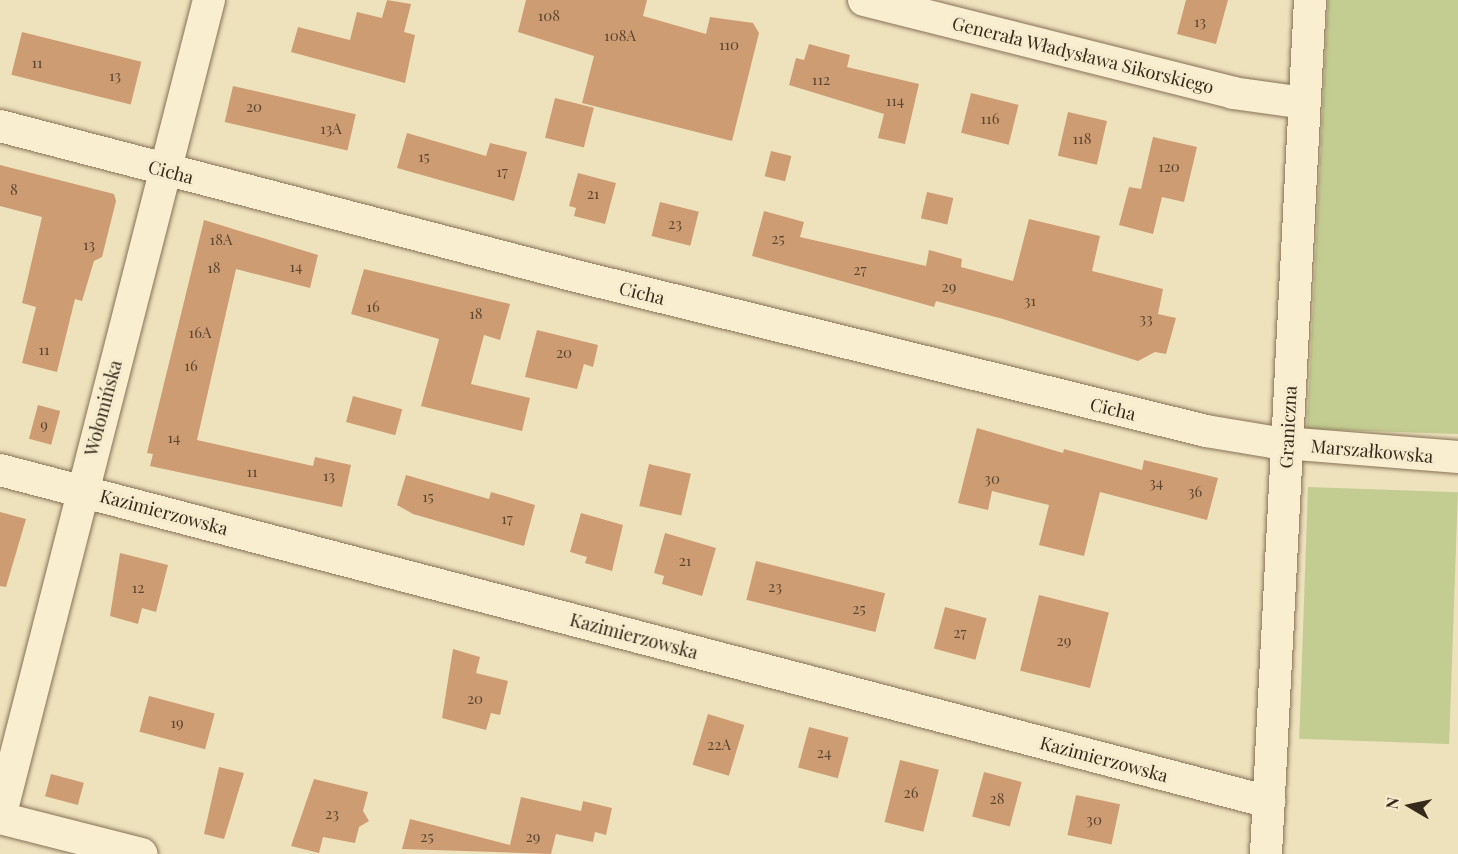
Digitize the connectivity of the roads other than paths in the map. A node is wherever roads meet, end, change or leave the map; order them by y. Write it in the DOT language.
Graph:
graph roads {
  1 [pos="209,0"];
  2 [pos="864,0"];
  3 [pos="1310,0"];
  4 [pos="1304,103"];
  5 [pos="0,126"];
  6 [pos="165,170"];
  7 [pos="1287,444"];
  8 [pos="1458,457"];
  9 [pos="0,470"];
  10 [pos="81,490"];
  11 [pos="1269,802"];
  12 [pos="0,818"];
  13 [pos="141,854"];
  14 [pos="1266,854"];
  1 -- 6 [label="street, Wołomińska"];
  2 -- 4 [label="street, Generała Władysława Sikorskiego"];
  3 -- 4 [label="street, Graniczna"];
  4 -- 7 [label="street, Graniczna"];
  5 -- 6 [label="street, Cicha"];
  6 -- 7 [label="street, Cicha"];
  6 -- 10 [label="street, Wołomińska"];
  7 -- 8 [label="street, Marszałkowska"];
  7 -- 11 [label="street, Graniczna"];
  9 -- 10 [label="street, Kazimierzowska"];
  10 -- 11 [label="street, Kazimierzowska"];
  10 -- 12 [label="street, Wołomińska"];
  11 -- 14 [label="street, Graniczna"];
  12 -- 13 [label="street"];
}
